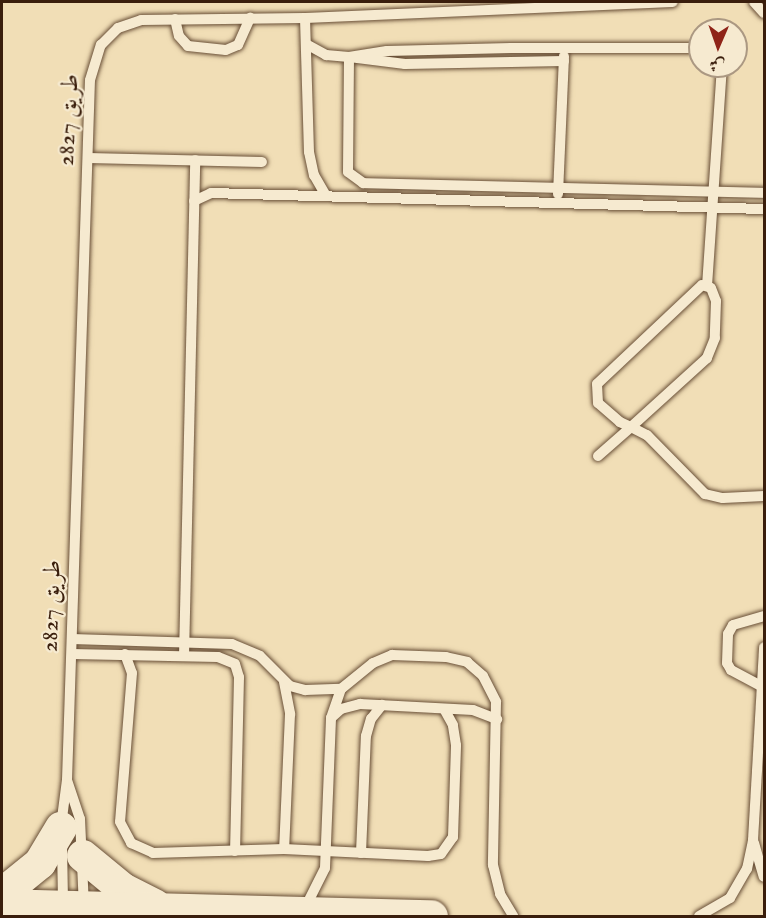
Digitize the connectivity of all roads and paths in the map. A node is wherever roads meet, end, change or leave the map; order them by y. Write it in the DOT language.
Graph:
graph roads {
  1 [pos="673,2"];
  2 [pos="250,18"];
  3 [pos="305,18"];
  4 [pos="175,19"];
  5 [pos="308,45"];
  6 [pos="565,47"];
  7 [pos="511,48"];
  8 [pos="688,48"];
  9 [pos="453,50"];
  10 [pos="406,51"];
  11 [pos="350,57"];
  12 [pos="564,61"];
  13 [pos="511,62"];
  14 [pos="453,63"];
  15 [pos="405,64"];
  16 [pos="721,78"];
  17 [pos="88,158"];
  18 [pos="195,160"];
  19 [pos="262,162"];
  20 [pos="402,184"];
  21 [pos="450,185"];
  22 [pos="507,187"];
  23 [pos="558,188"];
  24 [pos="716,192"];
  25 [pos="765,193"];
  26 [pos="326,196"];
  27 [pos="401,199"];
  28 [pos="450,200"];
  29 [pos="194,201"];
  30 [pos="506,201"];
  31 [pos="557,203"];
  32 [pos="715,208"];
  33 [pos="765,209"];
  34 [pos="707,286"];
  35 [pos="631,427"];
  36 [pos="598,456"];
  37 [pos="765,496"];
  38 [pos="765,616"];
  39 [pos="72,639"];
  40 [pos="184,642"];
  41 [pos="765,647"];
  42 [pos="72,654"];
  43 [pos="124,654"];
  44 [pos="184,656"];
  45 [pos="284,682"];
  46 [pos="761,686"];
  47 [pos="341,689"];
  48 [pos="382,705"];
  49 [pos="444,709"];
  50 [pos="331,718"];
  51 [pos="497,719"];
  52 [pos="67,780"];
  53 [pos="61,828"];
  54 [pos="753,840"];
  55 [pos="284,849"];
  56 [pos="235,851"];
  57 [pos="327,851"];
  58 [pos="361,853"];
  59 [pos="83,856"];
  60 [pos="765,877"];
  61 [pos="2,894"];
  62 [pos="2,905"];
  63 [pos="170,910"];
  64 [pos="73,912"];
  65 [pos="301,912"];
  66 [pos="432,916"];
  67 [pos="513,916"];
  68 [pos="699,916"];
  1 -- 3 [label="lane, طريق 2827"];
  2 -- 3 [label="lane, طريق 2827"];
  2 -- 4 [label="lane, طريق 2827"];
  2 -- 4 [label="lane"];
  3 -- 5 [label="lane"];
  4 -- 17 [label="lane, طريق 2827"];
  5 -- 11 [label="lane"];
  5 -- 26 [label="lane"];
  6 -- 7 [label="lane"];
  6 -- 8 [label="lane"];
  6 -- 12 [label="lane"];
  7 -- 9 [label="lane"];
  7 -- 13 [label="lane"];
  9 -- 10 [label="lane"];
  9 -- 14 [label="lane"];
  10 -- 11 [label="lane"];
  10 -- 15 [label="lane"];
  11 -- 15 [label="lane"];
  11 -- 20 [label="lane"];
  12 -- 13 [label="lane"];
  12 -- 23 [label="lane"];
  13 -- 14 [label="lane"];
  14 -- 15 [label="lane"];
  16 -- 24 [label="lane"];
  17 -- 18 [label="lane"];
  17 -- 39 [label="lane, طريق 2827"];
  18 -- 19 [label="lane"];
  18 -- 29 [label="lane"];
  20 -- 21 [label="lane"];
  20 -- 27 [label="lane"];
  21 -- 22 [label="lane"];
  21 -- 28 [label="lane"];
  22 -- 23 [label="lane"];
  22 -- 30 [label="lane"];
  23 -- 24 [label="lane"];
  23 -- 31 [label="lane"];
  24 -- 25 [label="lane"];
  24 -- 32 [label="lane"];
  26 -- 27 [label="lane"];
  26 -- 29 [label="lane"];
  27 -- 28 [label="lane"];
  28 -- 30 [label="lane"];
  29 -- 40 [label="lane"];
  30 -- 31 [label="lane"];
  31 -- 32 [label="lane"];
  32 -- 33 [label="lane"];
  32 -- 34 [label="lane"];
  34 -- 35 [label="lane"];
  34 -- 35 [label="lane"];
  35 -- 36 [label="lane"];
  35 -- 37 [label="lane"];
  38 -- 46 [label="lane"];
  39 -- 40 [label="lane"];
  39 -- 42 [label="lane, طريق 2827"];
  40 -- 44 [label="lane"];
  40 -- 45 [label="lane"];
  41 -- 46 [label="lane"];
  42 -- 43 [label="lane"];
  42 -- 52 [label="lane, طريق 2827"];
  43 -- 44 [label="lane"];
  43 -- 56 [label="lane"];
  44 -- 56 [label="lane"];
  45 -- 47 [label="lane"];
  45 -- 55 [label="lane"];
  46 -- 54 [label="lane"];
  47 -- 50 [label="lane"];
  47 -- 51 [label="lane"];
  48 -- 49 [label="lane"];
  48 -- 50 [label="lane"];
  48 -- 58 [label="lane"];
  49 -- 51 [label="lane"];
  49 -- 58 [label="lane"];
  50 -- 57 [label="lane"];
  51 -- 67 [label="lane"];
  52 -- 53 [label="lane, طريق 2827"];
  52 -- 59 [label="lane, طريق 2827"];
  53 -- 61 [label="main road"];
  53 -- 64 [label="lane, طريق 2827"];
  54 -- 60 [label="lane"];
  54 -- 68 [label="lane"];
  55 -- 56 [label="lane"];
  55 -- 57 [label="lane"];
  57 -- 58 [label="lane"];
  57 -- 65 [label="lane"];
  59 -- 63 [label="main road"];
  59 -- 64 [label="lane, طريق 2827"];
  62 -- 64 [label="main road"];
  63 -- 64 [label="main road"];
  63 -- 65 [label="main road"];
  65 -- 66 [label="main road"];
}
